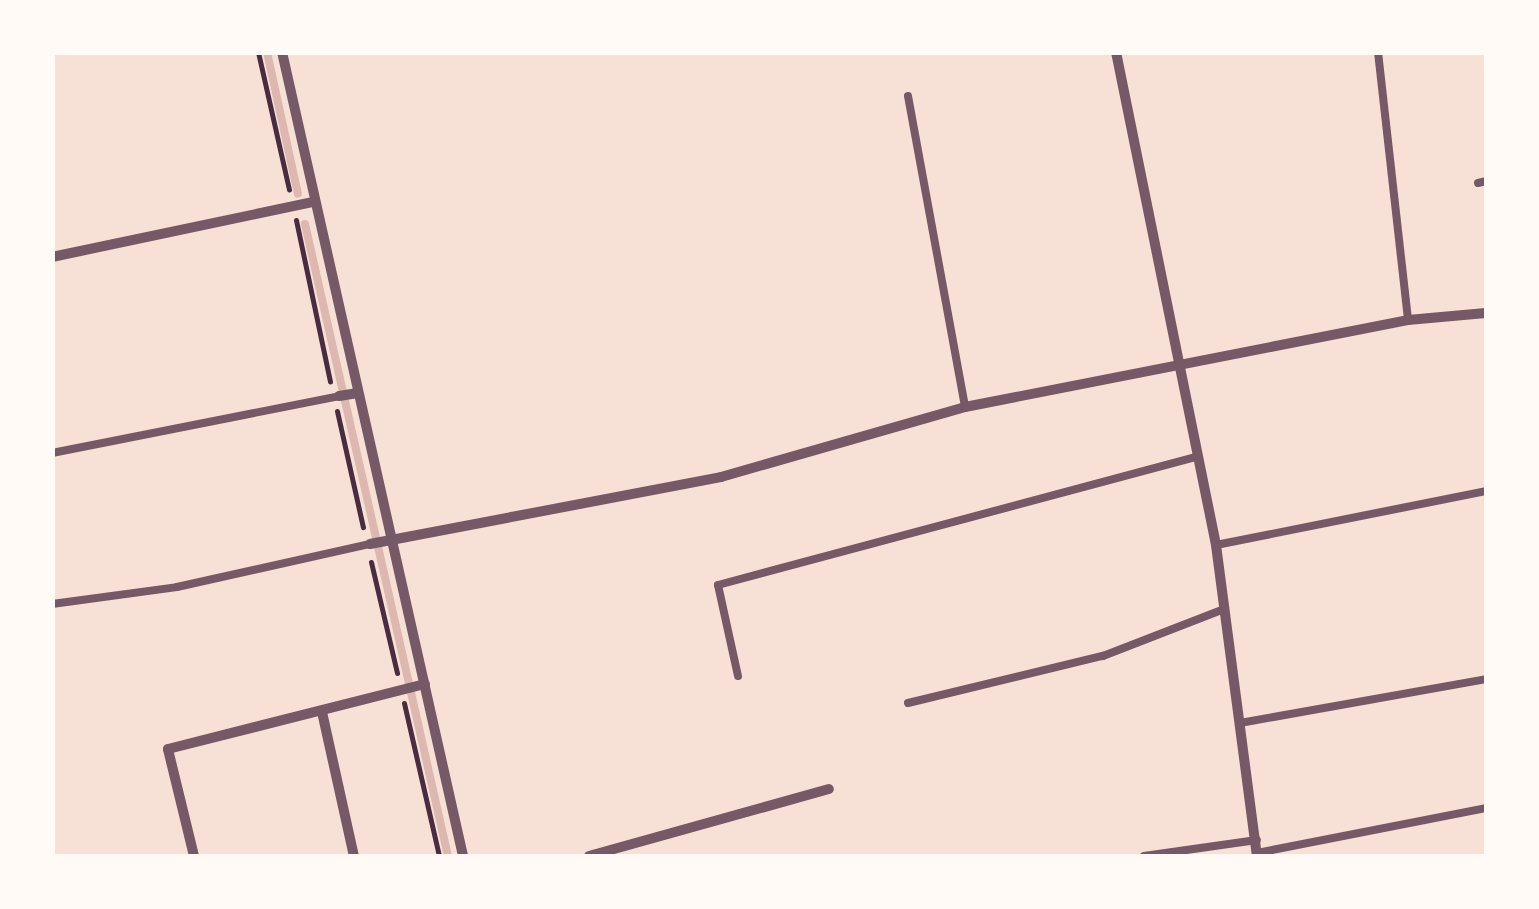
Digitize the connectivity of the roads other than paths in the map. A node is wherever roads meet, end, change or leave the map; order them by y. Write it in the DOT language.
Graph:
graph roads {
  1 [pos="282,52"];
  2 [pos="1116,52"];
  3 [pos="1378,52"];
  4 [pos="908,96"];
  5 [pos="313,202"];
  6 [pos="52,257"];
  7 [pos="1486,313"];
  8 [pos="1408,320"];
  9 [pos="1182,367"];
  10 [pos="358,393"];
  11 [pos="336,397"];
  12 [pos="964,407"];
  13 [pos="52,453"];
  14 [pos="1196,457"];
  15 [pos="1486,491"];
  16 [pos="392,539"];
  17 [pos="369,545"];
  18 [pos="1216,545"];
  19 [pos="52,604"];
  20 [pos="1224,609"];
  21 [pos="738,676"];
  22 [pos="1486,678"];
  23 [pos="425,684"];
  24 [pos="908,704"];
  25 [pos="322,712"];
  26 [pos="1240,723"];
  27 [pos="829,789"];
  28 [pos="1486,808"];
  29 [pos="1257,840"];
  30 [pos="1257,855"];
  31 [pos="194,856"];
  32 [pos="354,856"];
  33 [pos="462,856"];
  34 [pos="590,856"];
  35 [pos="1144,856"];
  1 -- 5 [label="street"];
  2 -- 9 [label="street"];
  3 -- 8 [label="lane"];
  4 -- 12 [label="lane"];
  5 -- 6 [label="street"];
  5 -- 10 [label="street"];
  7 -- 8 [label="street"];
  8 -- 9 [label="street"];
  9 -- 12 [label="street"];
  9 -- 14 [label="street"];
  10 -- 11 [label="street"];
  10 -- 16 [label="street"];
  11 -- 13 [label="lane"];
  12 -- 16 [label="street"];
  14 -- 18 [label="street"];
  14 -- 21 [label="lane"];
  15 -- 18 [label="lane"];
  16 -- 17 [label="street"];
  16 -- 23 [label="street"];
  17 -- 19 [label="lane"];
  18 -- 20 [label="street"];
  20 -- 24 [label="lane"];
  20 -- 26 [label="street"];
  22 -- 26 [label="lane"];
  23 -- 25 [label="street"];
  23 -- 33 [label="street"];
  25 -- 31 [label="street"];
  25 -- 32 [label="street"];
  26 -- 29 [label="street"];
  27 -- 34 [label="street"];
  28 -- 30 [label="lane"];
  29 -- 30 [label="street"];
  29 -- 35 [label="lane"];
}
